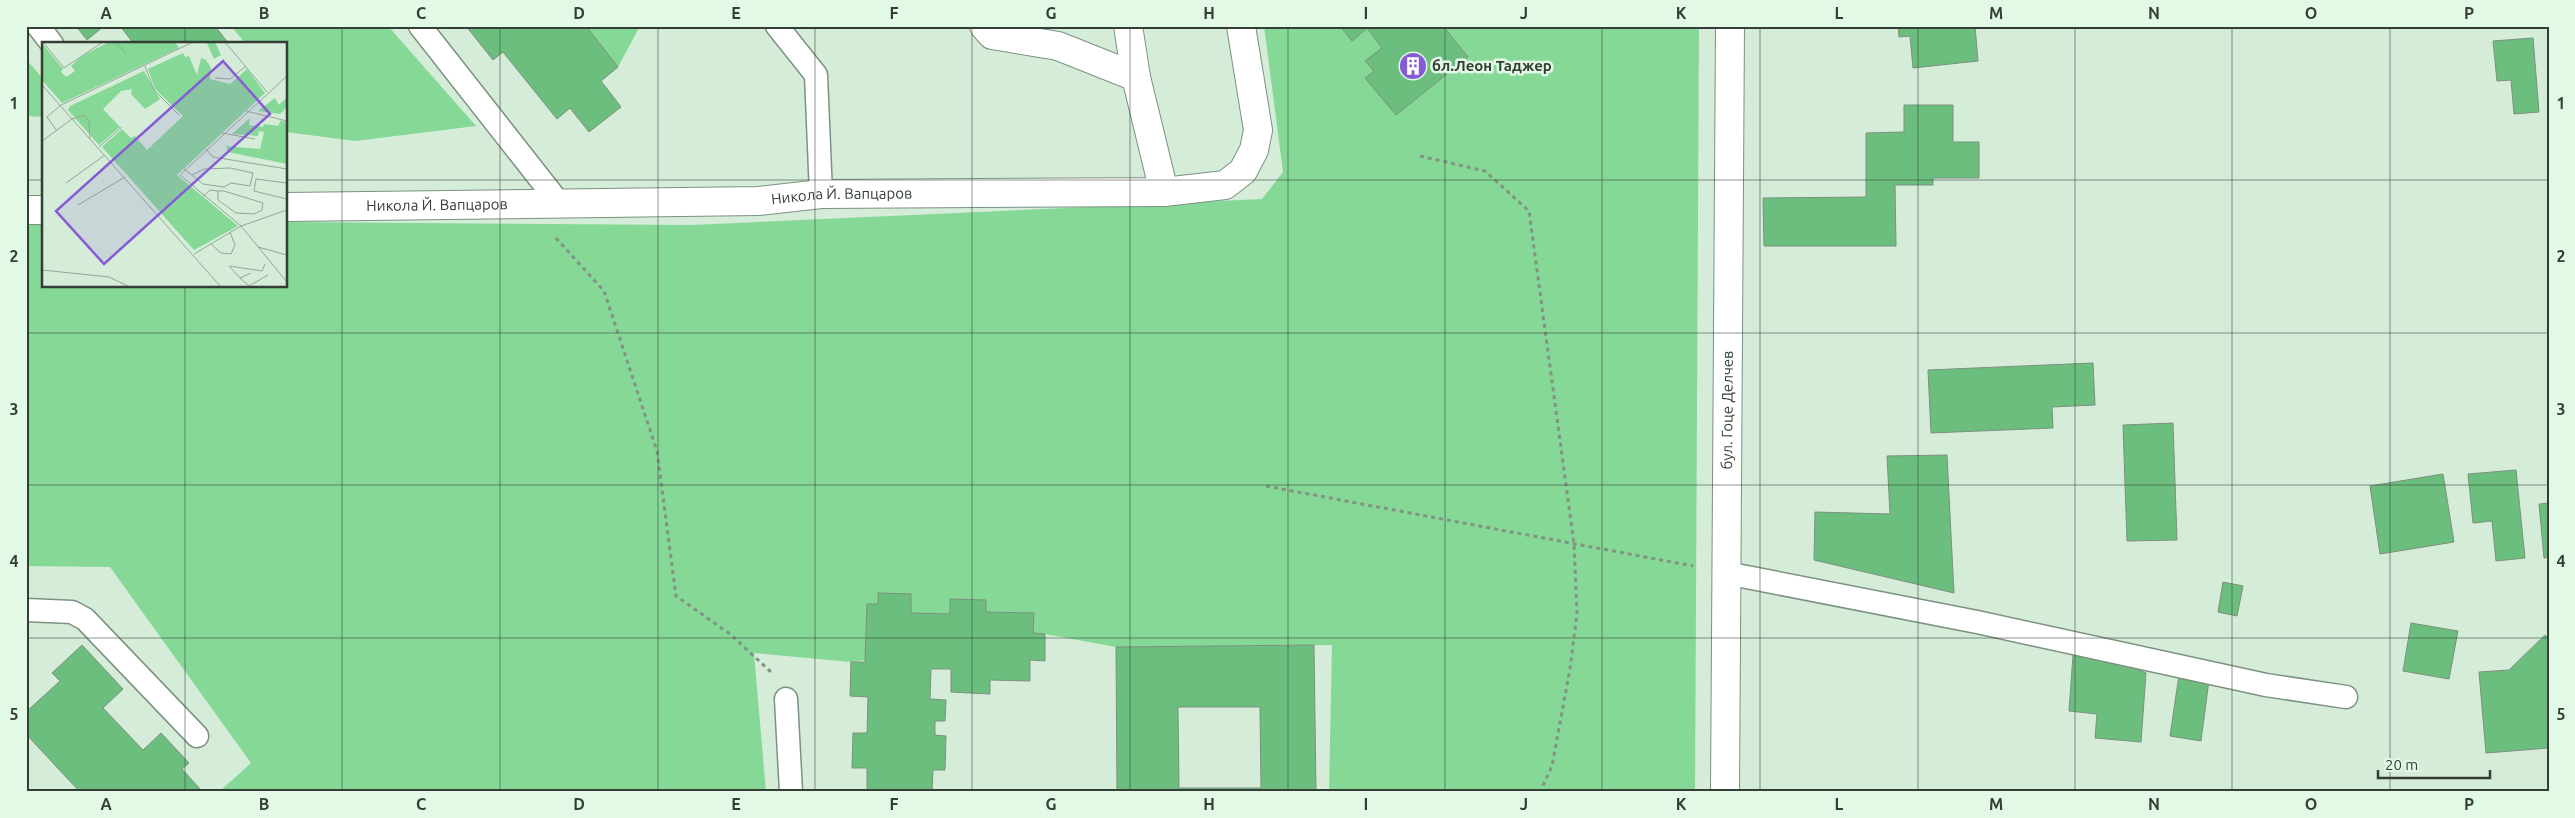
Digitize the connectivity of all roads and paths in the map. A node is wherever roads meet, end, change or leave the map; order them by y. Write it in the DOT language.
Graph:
graph roads {
  1 [pos="38,26"];
  2 [pos="420,26"];
  3 [pos="777,26"];
  4 [pos="984,26"];
  5 [pos="1128,26"];
  6 [pos="1241,26"];
  7 [pos="1730,26"];
  8 [pos="50,42"];
  9 [pos="1136,77"];
  10 [pos="1420,156"];
  11 [pos="1164,192"];
  12 [pos="821,194"];
  13 [pos="552,203"];
  14 [pos="288,207"];
  15 [pos="26,210"];
  16 [pos="42,210"];
  17 [pos="1266,486"];
  18 [pos="1574,544"];
  19 [pos="1726,573"];
  20 [pos="26,610"];
  21 [pos="2346,697"];
  22 [pos="786,699"];
  23 [pos="197,736"];
  24 [pos="792,792"];
  25 [pos="1540,792"];
  26 [pos="1725,792"];
  1 -- 8 [label="lane"];
  2 -- 13 [label="lane"];
  3 -- 12 [label="lane"];
  4 -- 9 [label="street"];
  5 -- 9 [label="street"];
  6 -- 11 [label="street, Никола Й. Вапцаров"];
  7 -- 19 [label="street, бул. Гоце Делчев"];
  9 -- 11 [label="street"];
  10 -- 18 [label="path"];
  11 -- 12 [label="street, Никола Й. Вапцаров"];
  12 -- 13 [label="street, Никола Й. Вапцаров"];
  13 -- 14 [label="street, Никола Й. Вапцаров"];
  13 -- 22 [label="path"];
  15 -- 16 [label="street"];
  17 -- 18 [label="path"];
  18 -- 19 [label="path"];
  18 -- 25 [label="path"];
  19 -- 21 [label="lane"];
  19 -- 26 [label="street, бул. Гоце Делчев"];
  20 -- 23 [label="lane"];
  22 -- 24 [label="lane"];
}
